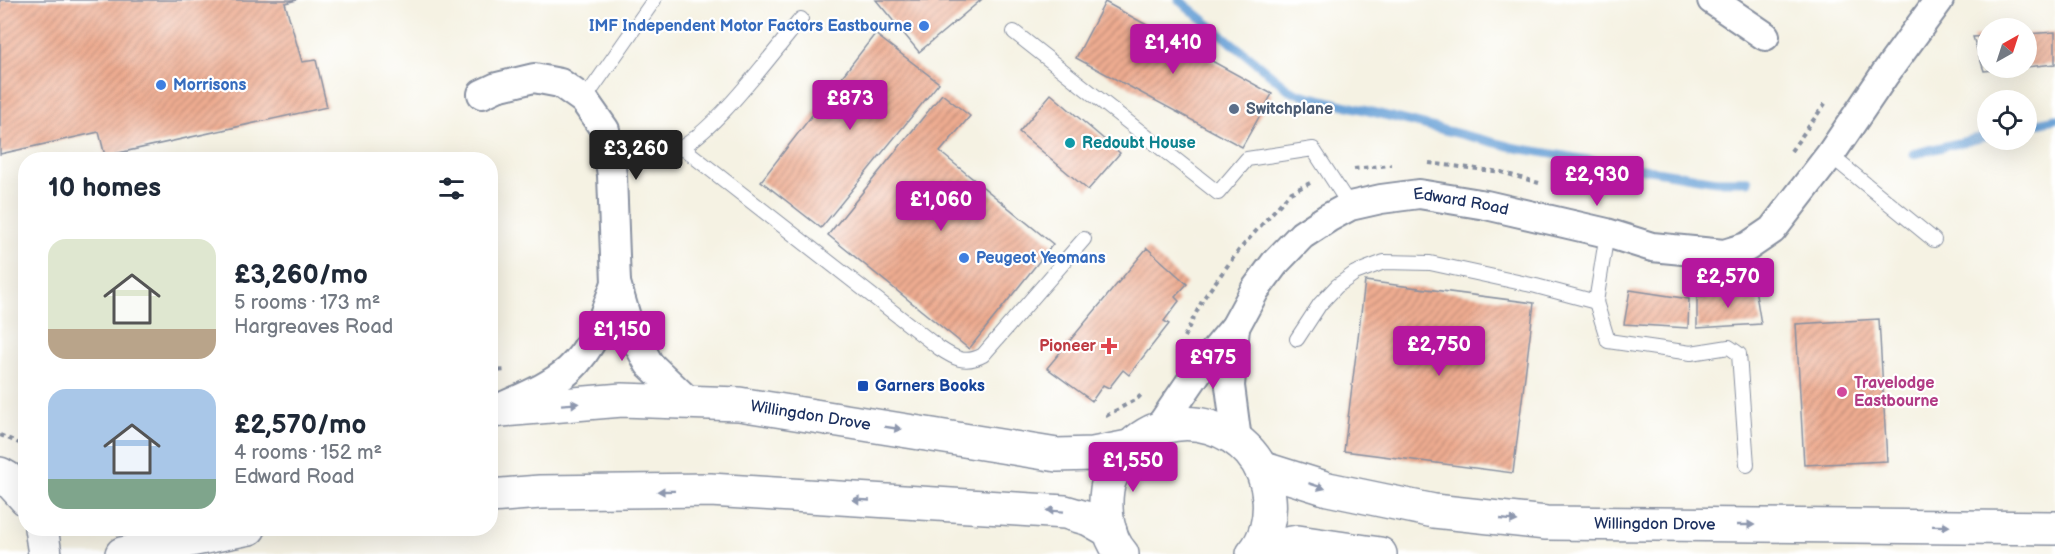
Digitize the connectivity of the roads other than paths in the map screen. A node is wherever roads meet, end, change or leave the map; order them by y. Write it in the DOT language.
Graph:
graph roads {
  1 [pos="654,0"];
  2 [pos="1712,0"];
  3 [pos="1939,0"];
  4 [pos="801,19"];
  5 [pos="1014,32"];
  6 [pos="1765,36"];
  7 [pos="482,93"];
  8 [pos="584,100"];
  9 [pos="683,148"];
  10 [pos="609,153"];
  11 [pos="1830,154"];
  12 [pos="1350,206"];
  13 [pos="1607,233"];
  14 [pos="1084,239"];
  15 [pos="1934,240"];
  16 [pos="616,283"];
  17 [pos="1596,302"];
  18 [pos="1235,327"];
  19 [pos="1297,339"];
  20 [pos="690,403"];
  21 [pos="498,408"];
  22 [pos="498,410"];
  23 [pos="1159,428"];
  24 [pos="1238,440"];
  25 [pos="1129,447"];
  26 [pos="1747,465"];
  27 [pos="1261,468"];
  28 [pos="498,495"];
  29 [pos="2055,528"];
  30 [pos="42,536"];
  31 [pos="210,536"];
  32 [pos="1116,542"];
  33 [pos="1256,551"];
  34 [pos="45,554"];
  35 [pos="122,554"];
  36 [pos="1380,554"];
  1 -- 8 [label="lane"];
  2 -- 6 [label="street"];
  3 -- 11 [label="street, Edward Road"];
  4 -- 9 [label="lane"];
  5 -- 12 [label="lane"];
  7 -- 8 [label="street"];
  8 -- 10 [label="street"];
  9 -- 10 [label="lane"];
  9 -- 14 [label="lane"];
  10 -- 16 [label="street"];
  11 -- 13 [label="street, Edward Road"];
  11 -- 15 [label="lane"];
  12 -- 13 [label="street, Edward Road"];
  12 -- 18 [label="street, Edward Road"];
  13 -- 17 [label="lane"];
  16 -- 20 [label="street"];
  16 -- 21 [label="street"];
  17 -- 19 [label="lane"];
  17 -- 26 [label="lane"];
  18 -- 23 [label="street, Edward Road"];
  18 -- 24 [label="street, Edward Road"];
  22 -- 20 [label="street, Willingdon Drove, one-way"];
  20 -- 25 [label="street, Willingdon Drove, one-way"];
  23 -- 24 [label="street"];
  23 -- 25 [label="street"];
  24 -- 27 [label="street"];
  25 -- 32 [label="street"];
  27 -- 29 [label="street, Willingdon Drove, one-way"];
  27 -- 33 [label="street"];
  32 -- 28 [label="street, one-way"];
  30 -- 34 [label="street"];
  31 -- 35 [label="street"];
  33 -- 36 [label="street"];
}
